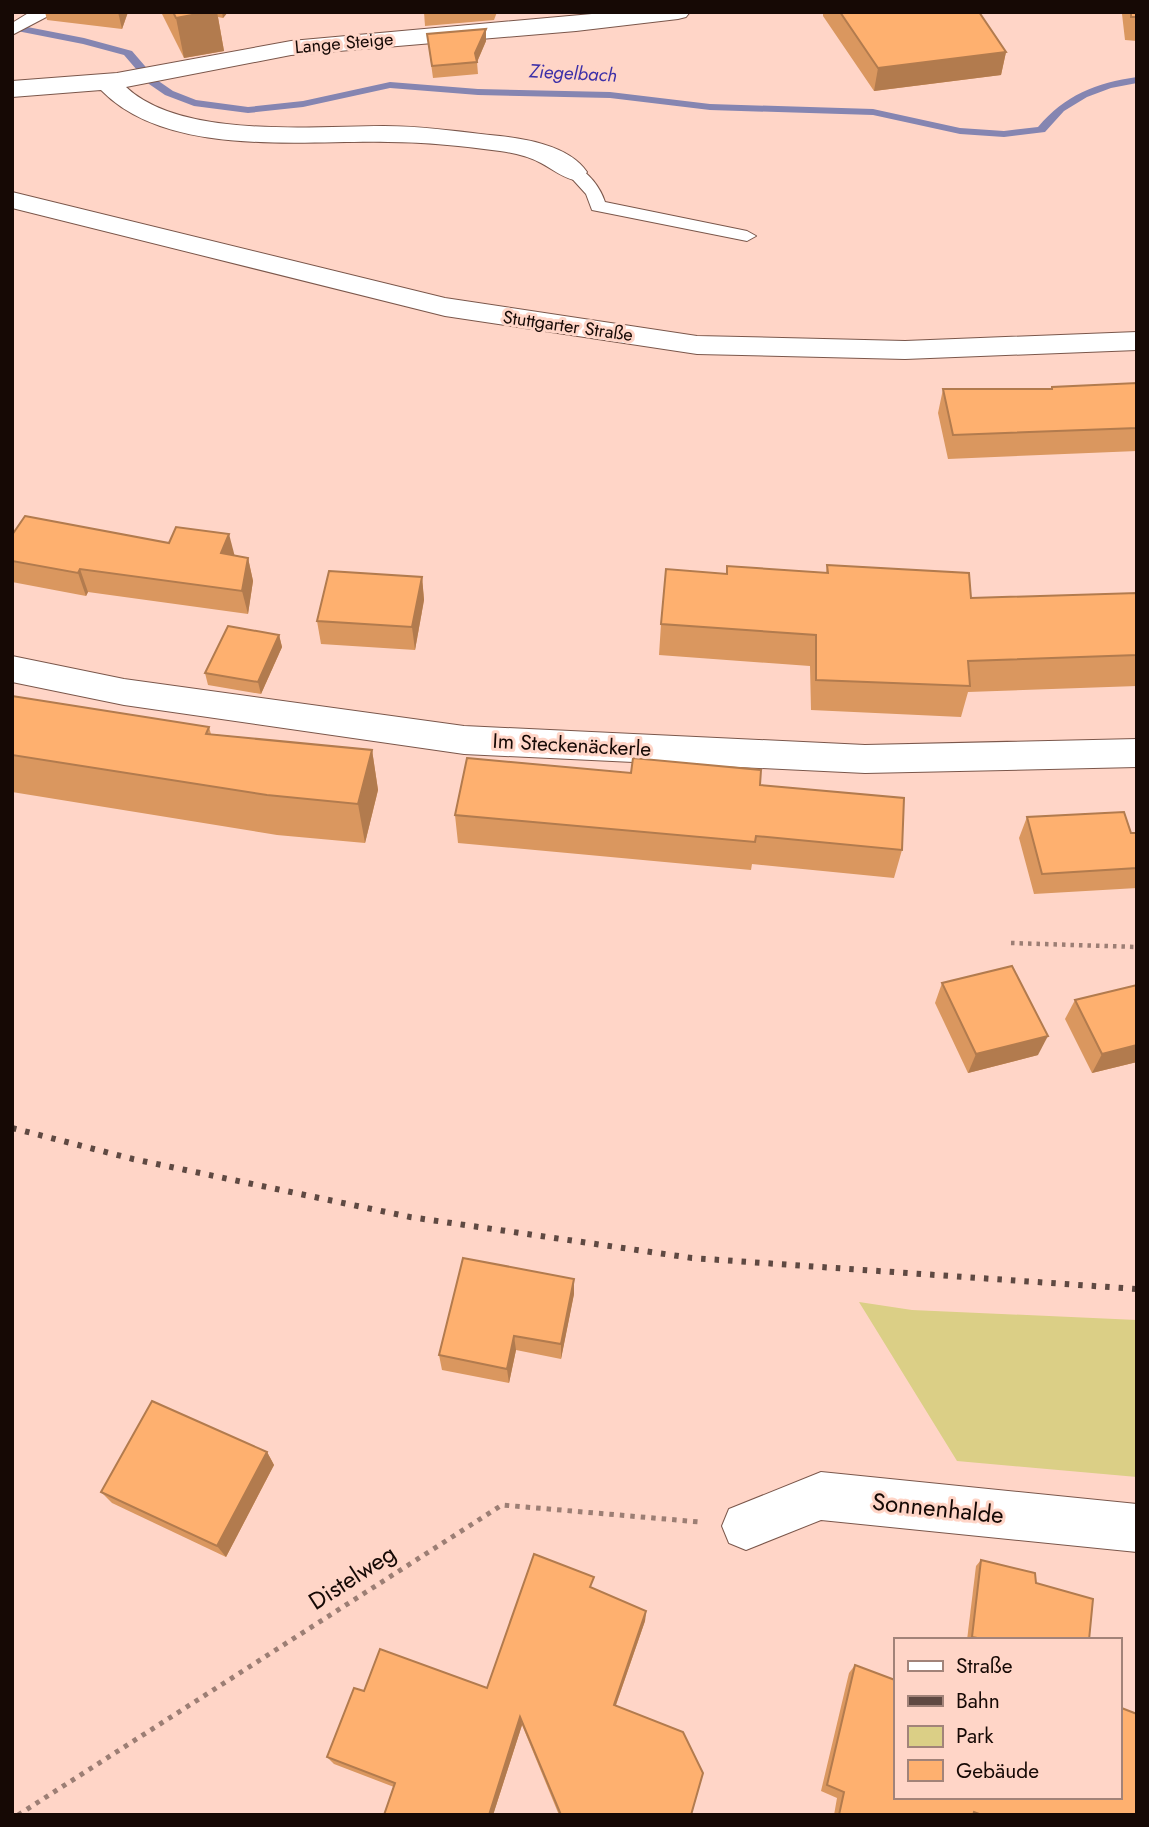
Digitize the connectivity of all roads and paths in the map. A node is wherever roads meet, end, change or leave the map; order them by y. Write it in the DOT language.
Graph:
graph roads {
  1 [pos="678,12"];
  2 [pos="44,14"];
  3 [pos="16,27"];
  4 [pos="112,81"];
  5 [pos="12,89"];
  6 [pos="574,172"];
  7 [pos="12,200"];
  8 [pos="747,236"];
  9 [pos="1137,341"];
  10 [pos="12,669"];
  11 [pos="1137,753"];
  12 [pos="1011,943"];
  13 [pos="1137,947"];
  14 [pos="746,1526"];
  15 [pos="1137,1528"];
  16 [pos="19,1815"];
  1 -- 4 [label="street, Lange Steige"];
  2 -- 3 [label="lane"];
  4 -- 5 [label="street, Lange Steige"];
  4 -- 6 [label="street"];
  6 -- 8 [label="lane"];
  7 -- 9 [label="street, Stuttgarter Straße"];
  10 -- 11 [label="street, Im Steckenäckerle"];
  12 -- 13 [label="path"];
  14 -- 15 [label="street, Sonnenhalde"];
  14 -- 16 [label="path, Distelweg"];
}
